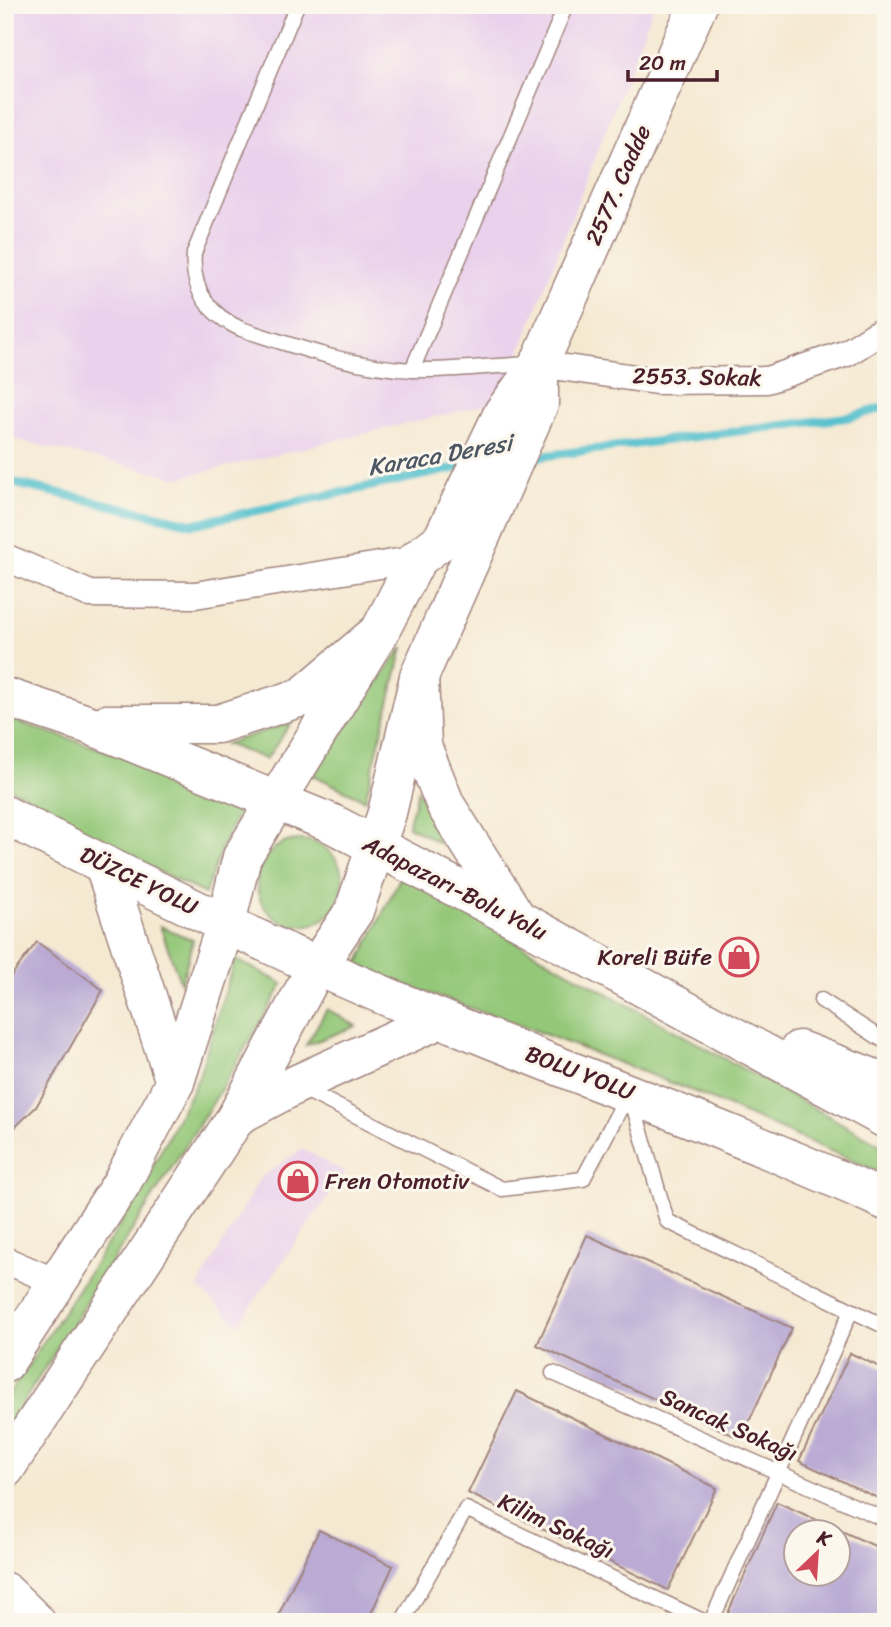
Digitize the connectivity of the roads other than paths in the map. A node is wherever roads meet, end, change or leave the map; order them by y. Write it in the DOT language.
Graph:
graph roads {
  1 [pos="297,5"];
  2 [pos="566,5"];
  3 [pos="698,5"];
  4 [pos="886,328"];
  5 [pos="539,364"];
  6 [pos="412,370"];
  7 [pos="521,408"];
  8 [pos="429,550"];
  9 [pos="5,557"];
  10 [pos="380,631"];
  11 [pos="419,677"];
  12 [pos="5,697"];
  13 [pos="87,724"];
  14 [pos="276,801"];
  15 [pos="5,815"];
  16 [pos="376,847"];
  17 [pos="104,865"];
  18 [pos="517,919"];
  19 [pos="226,923"];
  20 [pos="274,946"];
  21 [pos="317,965"];
  22 [pos="821,1000"];
  23 [pos="681,1008"];
  24 [pos="440,1019"];
  25 [pos="886,1042"];
  26 [pos="175,1083"];
  27 [pos="886,1083"];
  28 [pos="295,1085"];
  29 [pos="629,1093"];
  30 [pos="237,1116"];
  31 [pos="886,1119"];
  32 [pos="815,1168"];
  33 [pos="886,1201"];
  34 [pos="886,1215"];
  35 [pos="5,1260"];
  36 [pos="58,1283"];
  37 [pos="851,1311"];
  38 [pos="886,1327"];
  39 [pos="5,1363"];
  40 [pos="553,1373"];
  41 [pos="5,1469"];
  42 [pos="778,1472"];
  43 [pos="886,1520"];
  44 [pos="5,1592"];
  45 [pos="36,1622"];
  46 [pos="402,1622"];
  47 [pos="708,1622"];
  1 -- 6 [label="lane"];
  2 -- 6 [label="lane"];
  3 -- 5 [label="main road, 2577. Cadde"];
  4 -- 5 [label="street, 2553. Sokak"];
  5 -- 6 [label="lane"];
  5 -- 7 [label="main road"];
  7 -- 8 [label="main road"];
  7 -- 11 [label="main road"];
  8 -- 9 [label="street"];
  8 -- 10 [label="main road"];
  10 -- 13 [label="main road"];
  10 -- 14 [label="main road"];
  11 -- 16 [label="main road"];
  11 -- 18 [label="main road"];
  12 -- 13 [label="main road, Adapazarı-Bolu Yolu"];
  13 -- 14 [label="main road, Adapazarı-Bolu Yolu"];
  14 -- 16 [label="main road, Adapazarı-Bolu Yolu"];
  14 -- 19 [label="main road"];
  15 -- 17 [label="main road, DÜZCE YOLU"];
  16 -- 18 [label="main road, Adapazarı-Bolu Yolu"];
  16 -- 21 [label="main road"];
  17 -- 19 [label="main road, DÜZCE YOLU"];
  17 -- 26 [label="main road"];
  18 -- 23 [label="main road, Adapazarı-Bolu Yolu"];
  19 -- 20 [label="main road, DÜZCE YOLU"];
  19 -- 26 [label="main road"];
  20 -- 21 [label="main road, BOLU YOLU"];
  21 -- 24 [label="main road, BOLU YOLU"];
  21 -- 30 [label="main road"];
  22 -- 25 [label="lane"];
  23 -- 27 [label="main road"];
  23 -- 31 [label="main road, Adapazarı-Bolu Yolu"];
  24 -- 28 [label="main road"];
  24 -- 29 [label="main road, BOLU YOLU"];
  26 -- 36 [label="main road"];
  28 -- 29 [label="lane"];
  28 -- 30 [label="main road"];
  29 -- 32 [label="main road, BOLU YOLU"];
  29 -- 37 [label="lane"];
  30 -- 41 [label="main road"];
  32 -- 33 [label="main road, BOLU YOLU"];
  32 -- 34 [label="main road"];
  35 -- 36 [label="street"];
  36 -- 39 [label="main road"];
  37 -- 38 [label="lane"];
  37 -- 42 [label="lane"];
  40 -- 42 [label="lane, Sancak Sokağı"];
  42 -- 43 [label="lane, Sancak Sokağı"];
  42 -- 47 [label="lane"];
  44 -- 45 [label="main road"];
  46 -- 47 [label="lane, Kilim Sokağı"];
}
